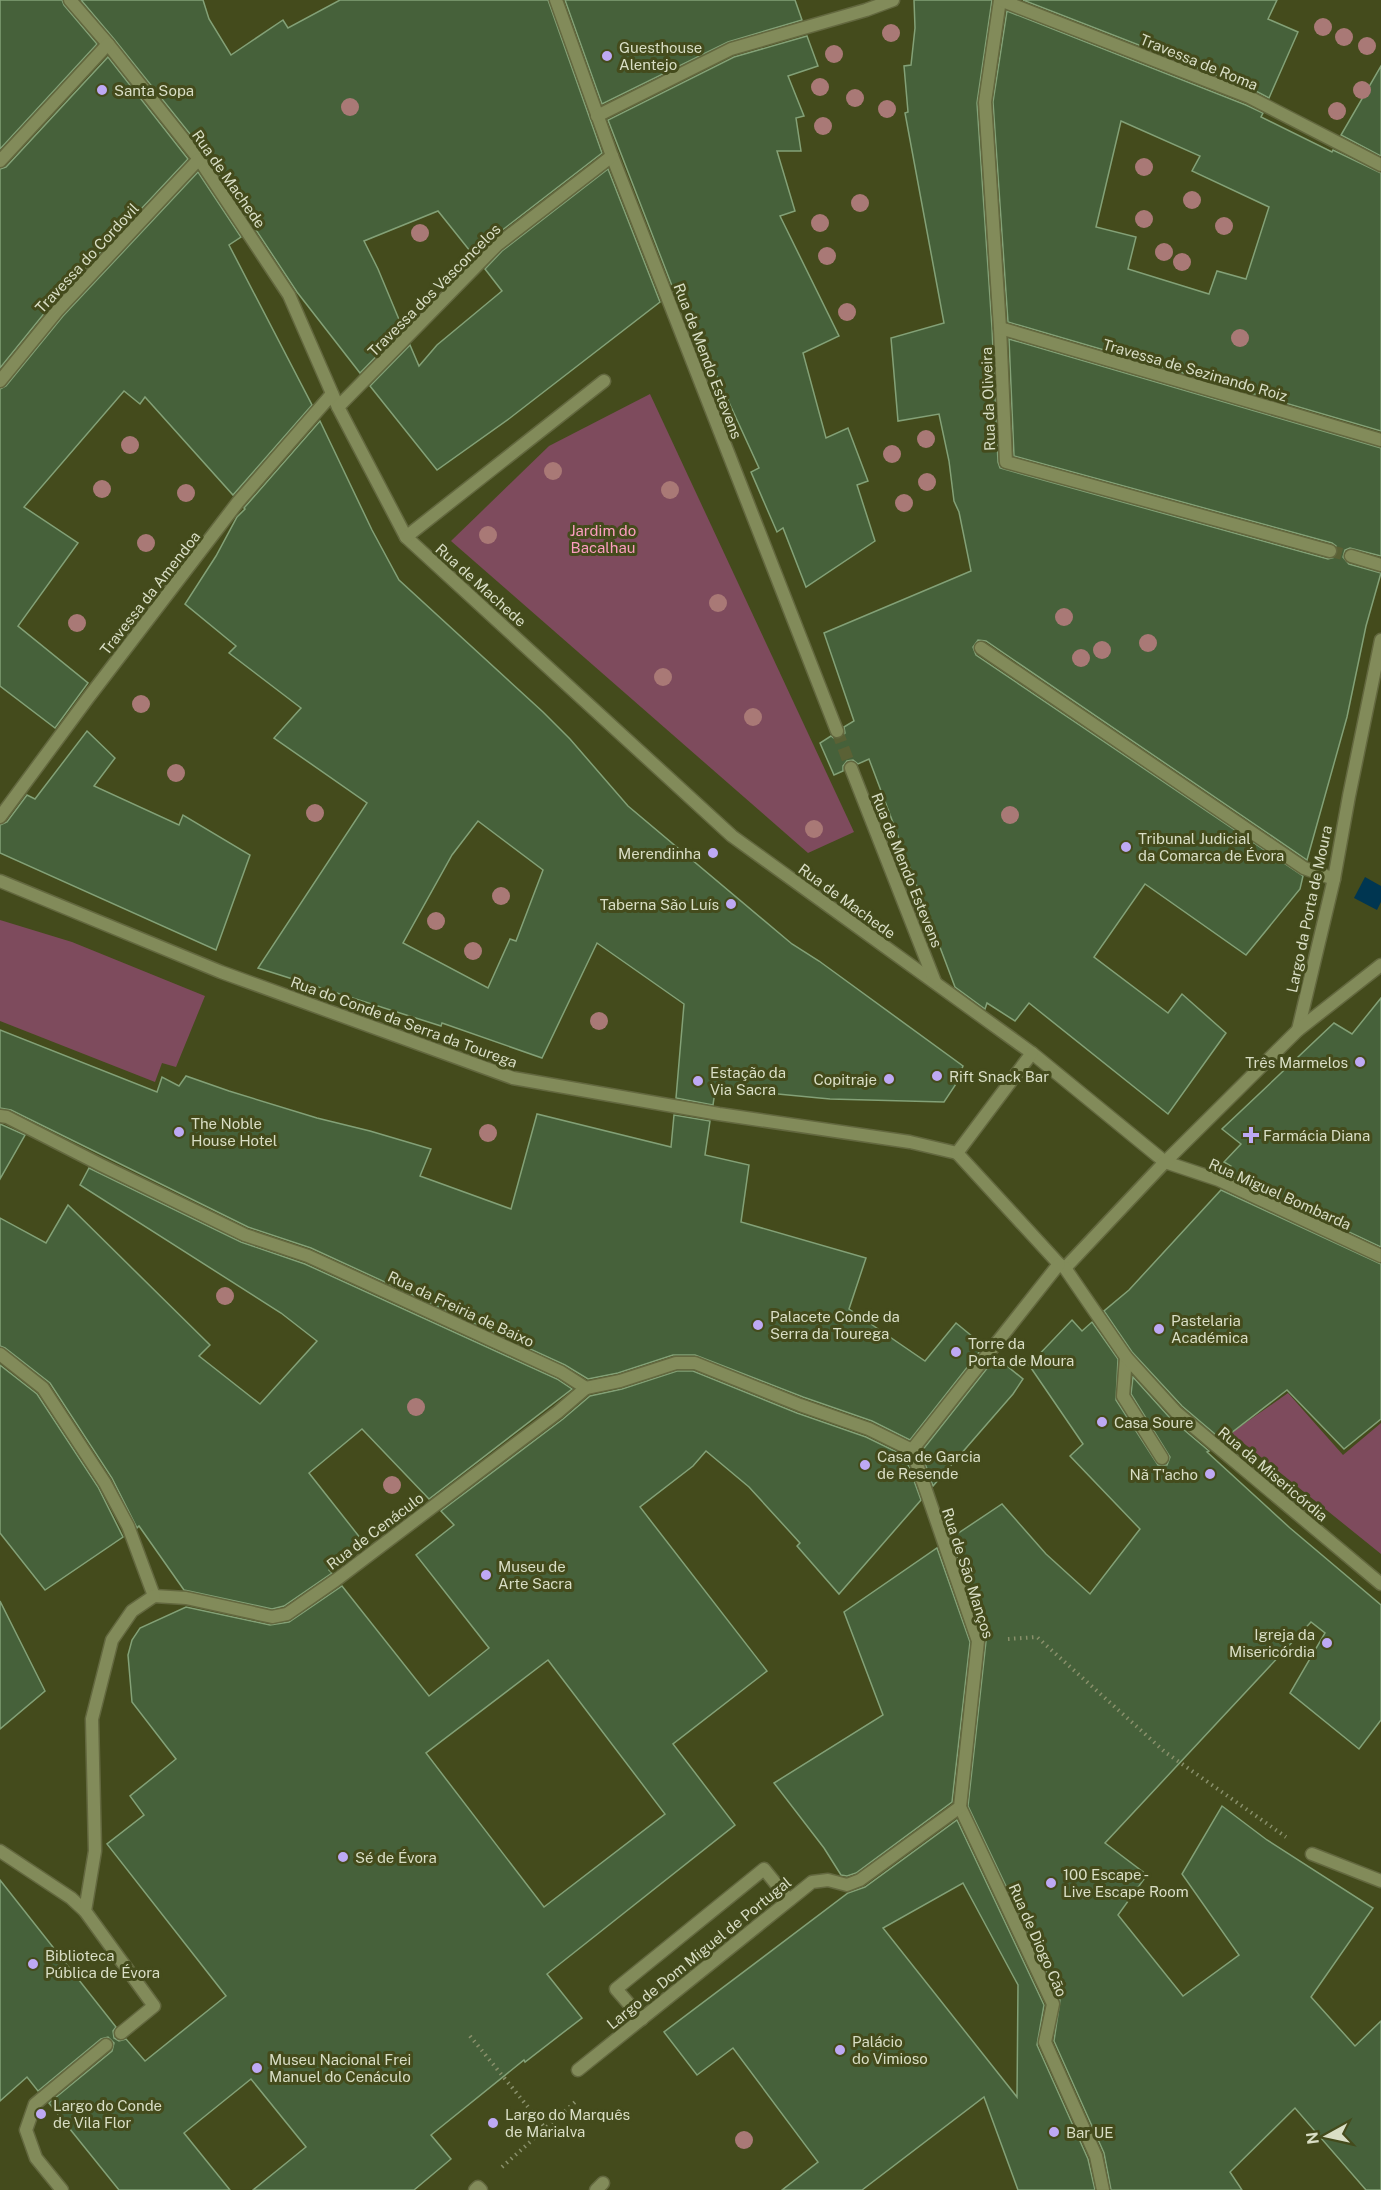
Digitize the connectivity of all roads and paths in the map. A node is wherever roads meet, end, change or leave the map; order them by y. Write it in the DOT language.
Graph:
graph roads {
  1 [pos="70,0"];
  2 [pos="556,0"];
  3 [pos="893,0"];
  4 [pos="1000,0"];
  5 [pos="108,44"];
  6 [pos="597,116"];
  7 [pos="612,156"];
  8 [pos="199,159"];
  9 [pos="0,161"];
  10 [pos="1381,165"];
  11 [pos="1000,328"];
  12 [pos="0,381"];
  13 [pos="604,381"];
  14 [pos="332,394"];
  15 [pos="338,407"];
  16 [pos="1381,440"];
  17 [pos="406,537"];
  18 [pos="1330,550"];
  19 [pos="1351,556"];
  20 [pos="1381,565"];
  21 [pos="1381,640"];
  22 [pos="981,648"];
  23 [pos="837,731"];
  24 [pos="850,768"];
  25 [pos="0,817"];
  26 [pos="1334,879"];
  27 [pos="0,881"];
  28 [pos="1381,965"];
  29 [pos="936,983"];
  30 [pos="1298,1030"];
  31 [pos="1032,1053"];
  32 [pos="4,1117"];
  33 [pos="957,1153"];
  34 [pos="1166,1162"];
  35 [pos="1381,1256"];
  36 [pos="1062,1266"];
  37 [pos="0,1354"];
  38 [pos="1126,1357"];
  39 [pos="586,1388"];
  40 [pos="912,1450"];
  41 [pos="1162,1458"];
  42 [pos="1381,1584"];
  43 [pos="154,1596"];
  44 [pos="978,1641"];
  45 [pos="960,1807"];
  46 [pos="0,1851"];
  47 [pos="1312,1854"];
  48 [pos="1381,1881"];
  49 [pos="789,1900"];
  50 [pos="85,1911"];
  51 [pos="642,2019"];
  52 [pos="121,2033"];
  53 [pos="470,2036"];
  54 [pos="106,2045"];
  55 [pos="578,2070"];
  56 [pos="570,2107"];
  57 [pos="546,2129"];
  58 [pos="478,2189"];
  59 [pos="62,2190"];
  60 [pos="1103,2190"];
  1 -- 5 [label="street, Rua de Machede"];
  2 -- 6 [label="street, Rua de Mendo Estevens"];
  3 -- 6 [label="street"];
  4 -- 10 [label="street, Travessa de Roma"];
  4 -- 11 [label="street, Rua da Oliveira"];
  5 -- 8 [label="street, Rua de Machede"];
  5 -- 9 [label="street"];
  6 -- 7 [label="street, Rua de Mendo Estevens"];
  7 -- 15 [label="street, Travessa dos Vasconcelos"];
  7 -- 23 [label="street, Rua de Mendo Estevens"];
  8 -- 12 [label="street, Travessa do Cordovil"];
  8 -- 14 [label="street, Rua de Machede"];
  11 -- 16 [label="street, Travessa de Sezinando Roiz"];
  11 -- 18 [label="street, Rua da Oliveira"];
  13 -- 17 [label="street"];
  14 -- 15 [label="street, Rua de Machede"];
  14 -- 25 [label="street, Travessa da Amendoa"];
  15 -- 17 [label="street, Rua de Machede"];
  17 -- 29 [label="street, Rua de Machede"];
  19 -- 20 [label="street"];
  21 -- 26 [label="street, Largo da Porta de Moura"];
  22 -- 26 [label="street"];
  24 -- 29 [label="street, Rua de Mendo Estevens"];
  26 -- 30 [label="street, Largo da Porta de Moura"];
  27 -- 33 [label="street, Rua do Conde da Serra da Tourega"];
  28 -- 30 [label="street"];
  29 -- 31 [label="street, Rua de Machede"];
  30 -- 34 [label="street"];
  31 -- 33 [label="street"];
  31 -- 34 [label="street"];
  32 -- 39 [label="street, Rua da Freiria de Baixo"];
  33 -- 36 [label="street"];
  34 -- 35 [label="street, Rua Miguel Bombarda"];
  34 -- 36 [label="street"];
  36 -- 38 [label="street, Rua da Misericórdia"];
  36 -- 40 [label="street"];
  37 -- 43 [label="street"];
  38 -- 41 [label="street"];
  38 -- 42 [label="street, Rua da Misericórdia"];
  39 -- 40 [label="street"];
  39 -- 43 [label="street, Rua de Cenáculo"];
  40 -- 44 [label="street, Rua de São Manços"];
  43 -- 50 [label="street"];
  44 -- 45 [label="street, Rua de São Manços"];
  44 -- 47 [label="path"];
  45 -- 49 [label="street, Largo de Dom Miguel de Portugal"];
  45 -- 60 [label="street, Rua de Diogo Cão"];
  46 -- 50 [label="street"];
  47 -- 48 [label="street"];
  49 -- 51 [label="street, Largo de Dom Miguel de Portugal"];
  49 -- 51 [label="street"];
  50 -- 52 [label="street"];
  51 -- 55 [label="street, Largo de Dom Miguel de Portugal"];
  53 -- 57 [label="path"];
  54 -- 59 [label="street"];
  56 -- 57 [label="path"];
  57 -- 58 [label="path"];
}
